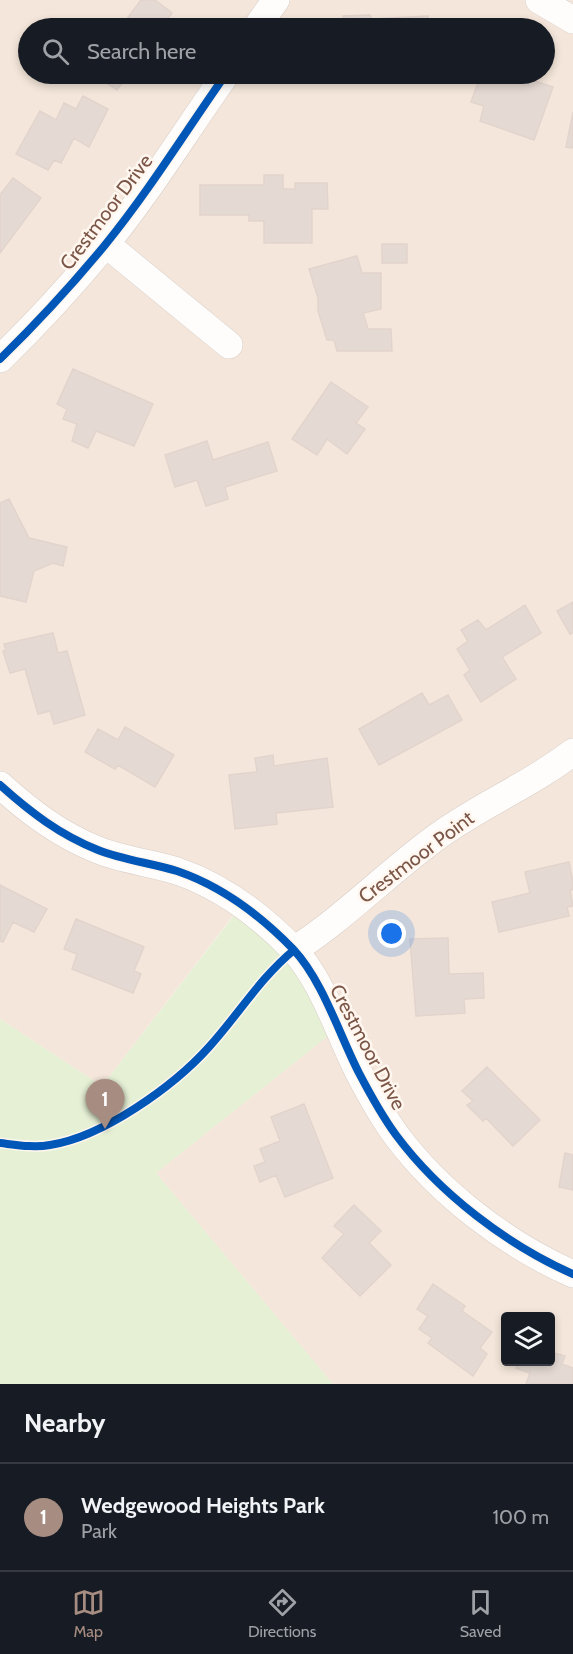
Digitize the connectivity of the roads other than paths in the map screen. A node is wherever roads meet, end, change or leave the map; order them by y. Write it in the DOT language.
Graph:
graph roads {
  1 [pos="276,0"];
  2 [pos="539,0"];
  3 [pos="263,18"];
  4 [pos="573,20"];
  5 [pos="219,84"];
  6 [pos="106,244"];
  7 [pos="228,345"];
  8 [pos="0,359"];
  9 [pos="573,752"];
  10 [pos="0,785"];
  11 [pos="294,950"];
  12 [pos="573,1274"];
  1 -- 3 [label="street"];
  2 -- 4 [label="street"];
  5 -- 6 [label="street, Crestmoor Drive"];
  6 -- 7 [label="street"];
  6 -- 8 [label="street, Crestmoor Drive"];
  9 -- 11 [label="street, Crestmoor Point"];
  10 -- 11 [label="street, Crestmoor Drive"];
  11 -- 12 [label="street, Crestmoor Drive"];
}
